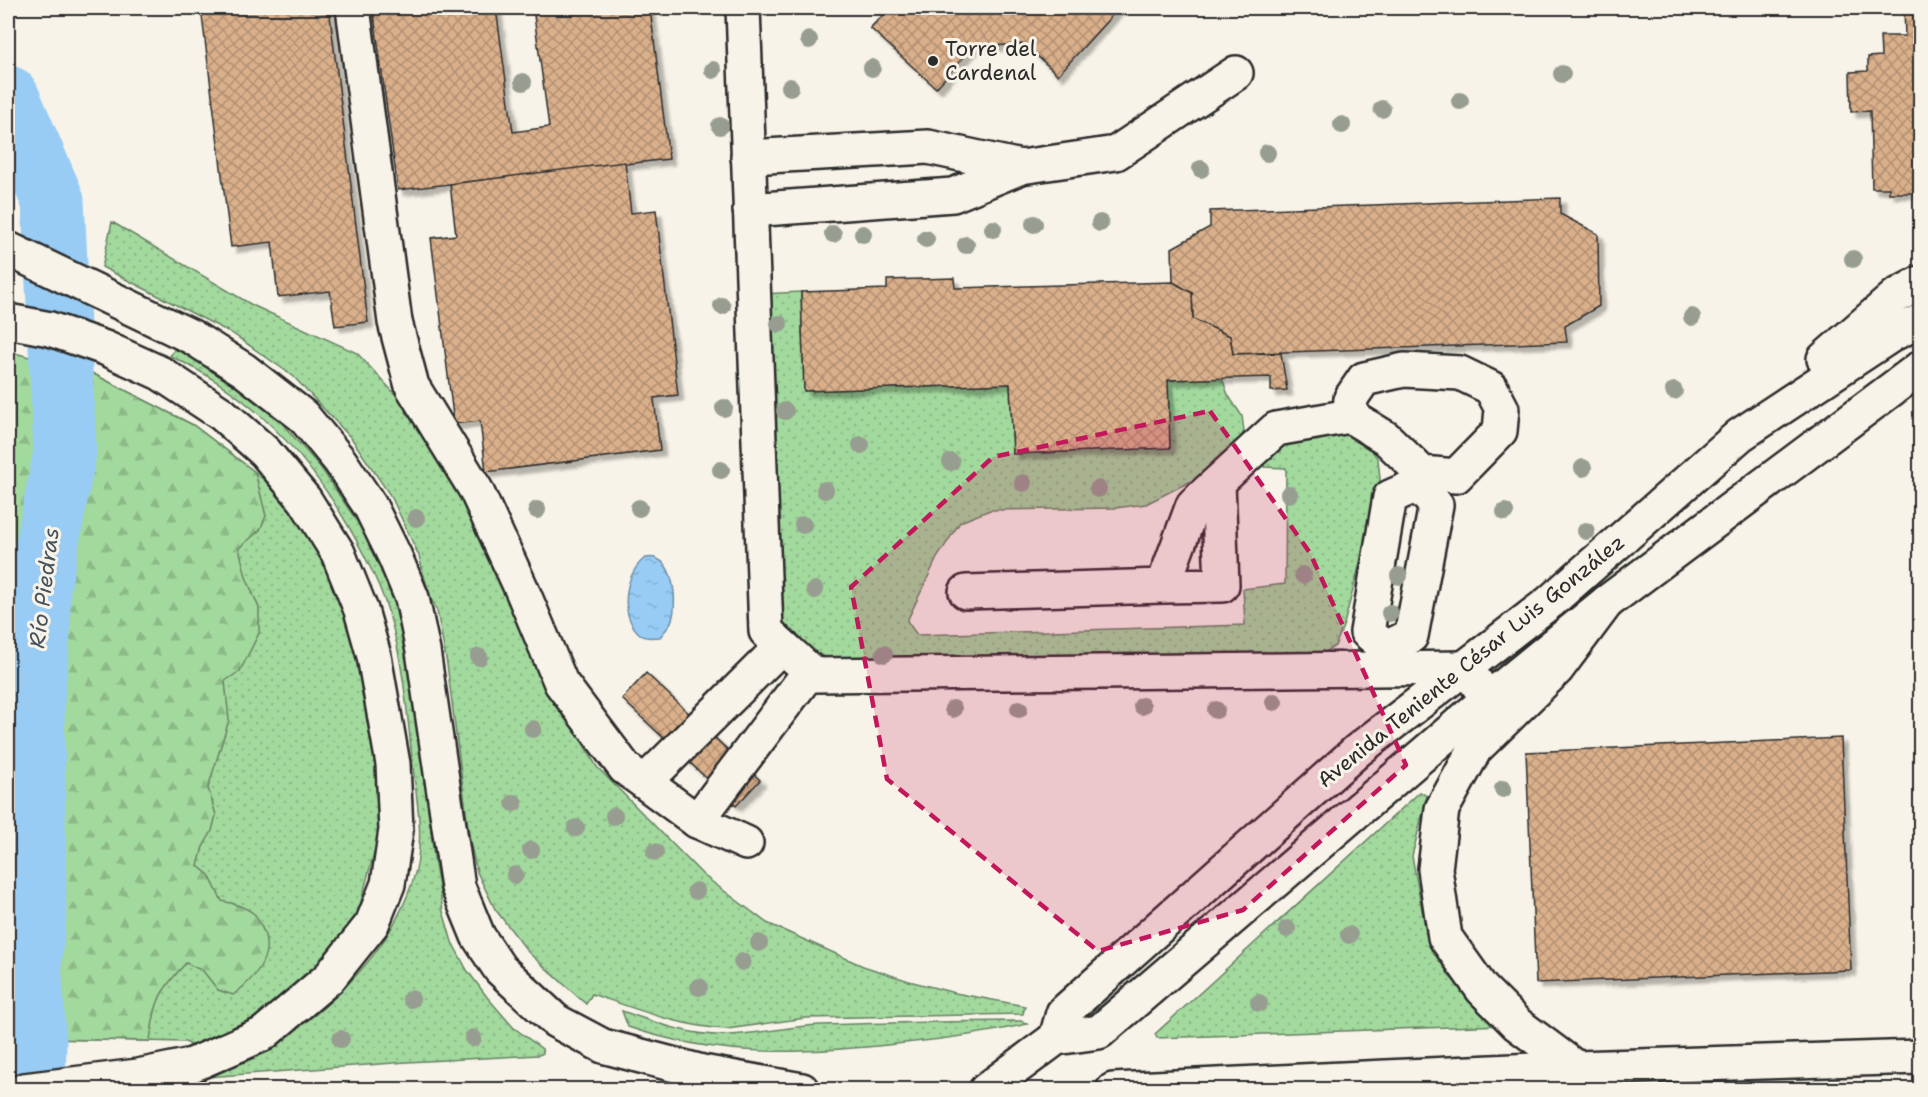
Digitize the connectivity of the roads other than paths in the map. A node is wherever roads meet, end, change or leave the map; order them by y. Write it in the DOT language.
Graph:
graph roads {
  1 [pos="353,8"];
  2 [pos="743,8"];
  3 [pos="1236,73"];
  4 [pos="748,157"];
  5 [pos="1021,167"];
  6 [pos="750,210"];
  7 [pos="8,249"];
  8 [pos="1920,267"];
  9 [pos="1908,289"];
  10 [pos="8,321"];
  11 [pos="1920,321"];
  12 [pos="1920,368"];
  13 [pos="1350,416"];
  14 [pos="1740,435"];
  15 [pos="1420,479"];
  16 [pos="1218,483"];
  17 [pos="1163,586"];
  18 [pos="966,592"];
  19 [pos="1607,602"];
  20 [pos="782,646"];
  21 [pos="1384,658"];
  22 [pos="1466,668"];
  23 [pos="810,671"];
  24 [pos="1488,699"];
  25 [pos="645,782"];
  26 [pos="697,821"];
  27 [pos="747,843"];
  28 [pos="1056,1038"];
  29 [pos="1920,1057"];
  30 [pos="1576,1068"];
  31 [pos="24,1089"];
  32 [pos="802,1089"];
  33 [pos="986,1089"];
  34 [pos="1113,1089"];
  1 -- 25 [label="main road"];
  2 -- 4 [label="main road"];
  3 -- 5 [label="main road"];
  4 -- 5 [label="main road"];
  4 -- 6 [label="main road"];
  5 -- 6 [label="main road"];
  6 -- 20 [label="main road"];
  7 -- 32 [label="main road"];
  8 -- 9 [label="main road"];
  9 -- 14 [label="main road"];
  10 -- 31 [label="main road"];
  11 -- 14 [label="main road, Avenida Teniente César Luis González"];
  12 -- 19 [label="main road, Avenida Teniente César Luis González"];
  13 -- 15 [label="main road"];
  13 -- 15 [label="main road"];
  13 -- 16 [label="main road"];
  14 -- 22 [label="main road, Avenida Teniente César Luis González"];
  15 -- 21 [label="main road"];
  15 -- 21 [label="main road"];
  16 -- 17 [label="main road"];
  16 -- 17 [label="main road"];
  17 -- 18 [label="main road"];
  19 -- 24 [label="main road, Avenida Teniente César Luis González"];
  19 -- 30 [label="main road"];
  20 -- 23 [label="main road"];
  20 -- 25 [label="main road"];
  21 -- 22 [label="main road"];
  21 -- 23 [label="main road"];
  22 -- 24 [label="main road"];
  22 -- 28 [label="main road, Avenida Teniente César Luis González"];
  23 -- 26 [label="main road"];
  24 -- 28 [label="main road, Avenida Teniente César Luis González"];
  25 -- 26 [label="main road"];
  26 -- 27 [label="main road"];
  28 -- 33 [label="main road, Avenida Teniente César Luis González"];
  29 -- 30 [label="main road"];
  30 -- 34 [label="main road"];
}
